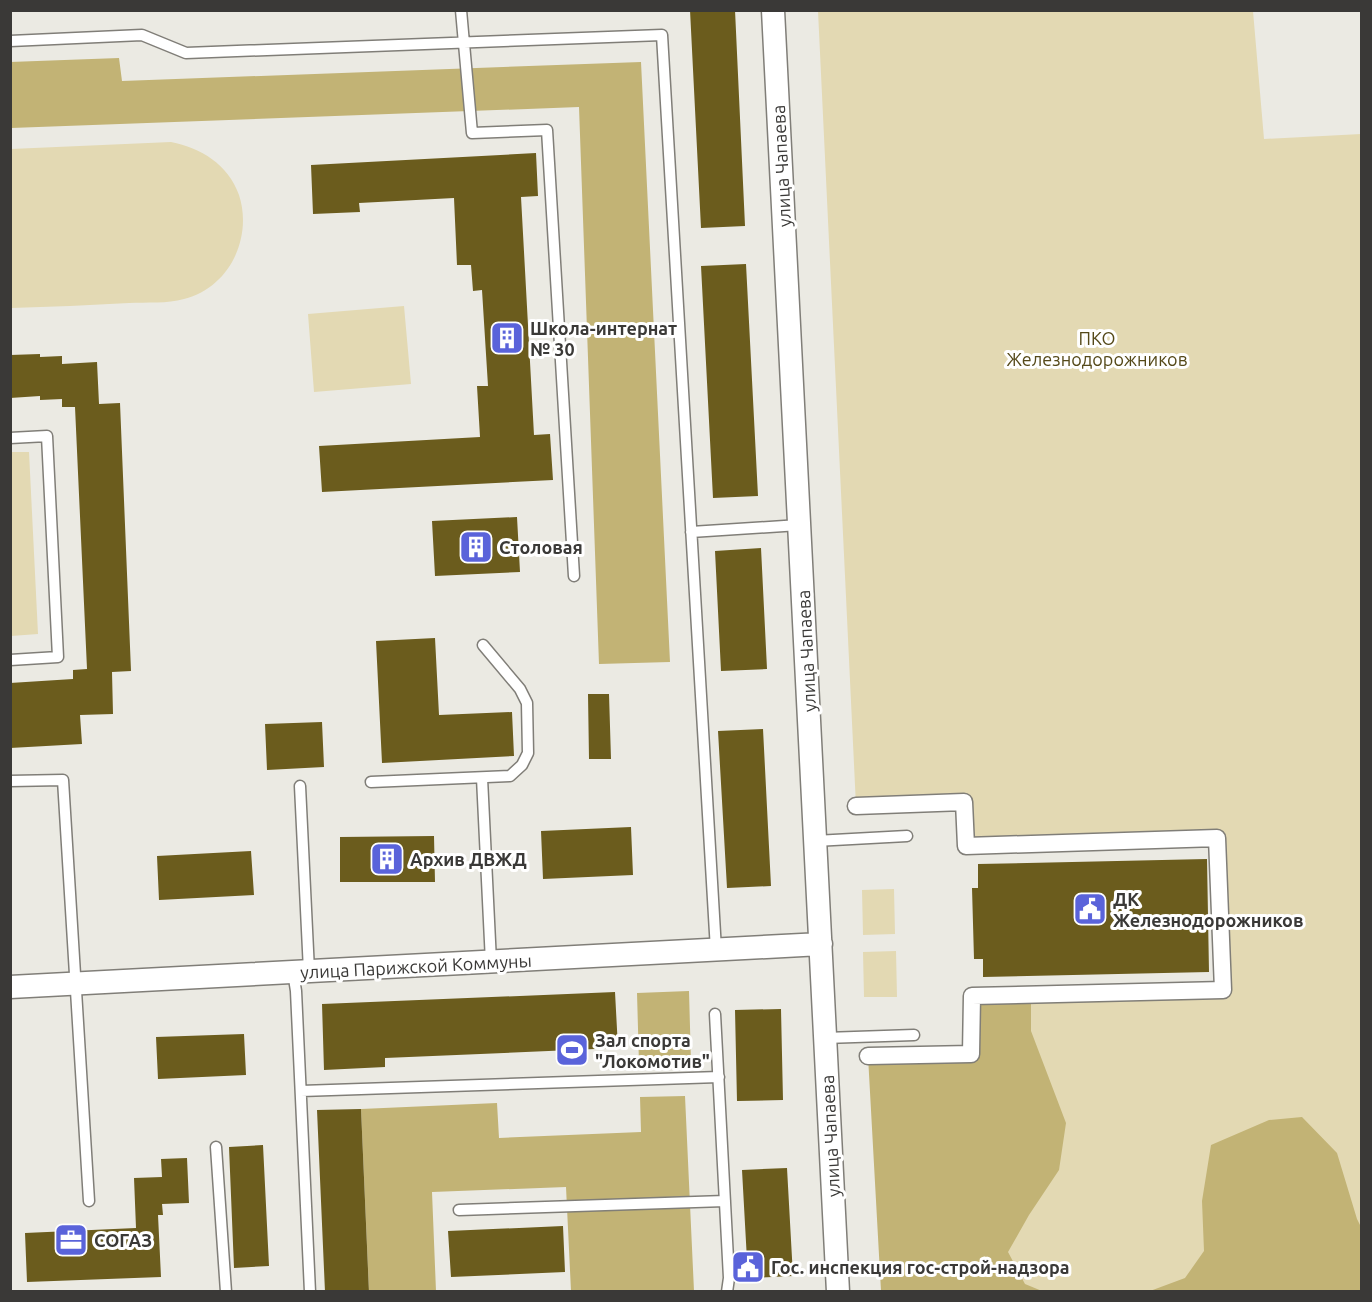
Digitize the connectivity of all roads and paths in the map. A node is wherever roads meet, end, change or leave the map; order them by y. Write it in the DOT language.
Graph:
graph roads {
  1 [pos="461,10"];
  2 [pos="773,10"];
  3 [pos="10,41"];
  4 [pos="464,42"];
  5 [pos="10,438"];
  6 [pos="799,525"];
  7 [pos="691,532"];
  8 [pos="574,576"];
  9 [pos="483,645"];
  10 [pos="10,660"];
  11 [pos="482,778"];
  12 [pos="10,781"];
  13 [pos="371,782"];
  14 [pos="300,786"];
  15 [pos="856,806"];
  16 [pos="907,836"];
  17 [pos="815,841"];
  18 [pos="820,944"];
  19 [pos="716,950"];
  20 [pos="491,962"];
  21 [pos="301,972"];
  22 [pos="75,983"];
  23 [pos="10,987"];
  24 [pos="715,1014"];
  25 [pos="914,1035"];
  26 [pos="825,1038"];
  27 [pos="868,1056"];
  28 [pos="718,1077"];
  29 [pos="301,1091"];
  30 [pos="216,1147"];
  31 [pos="89,1201"];
  32 [pos="725,1201"];
  33 [pos="459,1210"];
  34 [pos="226,1292"];
  35 [pos="310,1292"];
  36 [pos="727,1292"];
  37 [pos="838,1292"];
  1 -- 4 [label="lane"];
  2 -- 6 [label="street, улица Чапаева"];
  3 -- 4 [label="lane"];
  4 -- 7 [label="lane"];
  4 -- 8 [label="lane"];
  5 -- 10 [label="lane"];
  6 -- 7 [label="lane"];
  6 -- 17 [label="street, улица Чапаева"];
  7 -- 19 [label="lane"];
  9 -- 11 [label="lane"];
  11 -- 13 [label="lane"];
  11 -- 20 [label="lane"];
  12 -- 22 [label="lane"];
  14 -- 21 [label="lane"];
  15 -- 27 [label="street"];
  16 -- 17 [label="lane"];
  17 -- 18 [label="street, улица Чапаева"];
  18 -- 19 [label="street, улица Парижской Коммуны"];
  18 -- 26 [label="street, улица Чапаева"];
  19 -- 20 [label="street, улица Парижской Коммуны"];
  20 -- 21 [label="street, улица Парижской Коммуны"];
  21 -- 22 [label="street, улица Парижской Коммуны"];
  21 -- 29 [label="lane"];
  22 -- 23 [label="street, улица Парижской Коммуны"];
  22 -- 31 [label="lane"];
  24 -- 28 [label="lane"];
  25 -- 26 [label="lane"];
  26 -- 37 [label="street, улица Чапаева"];
  28 -- 29 [label="lane"];
  28 -- 32 [label="lane"];
  29 -- 35 [label="lane"];
  30 -- 34 [label="lane"];
  32 -- 33 [label="lane"];
  32 -- 36 [label="lane"];
}
